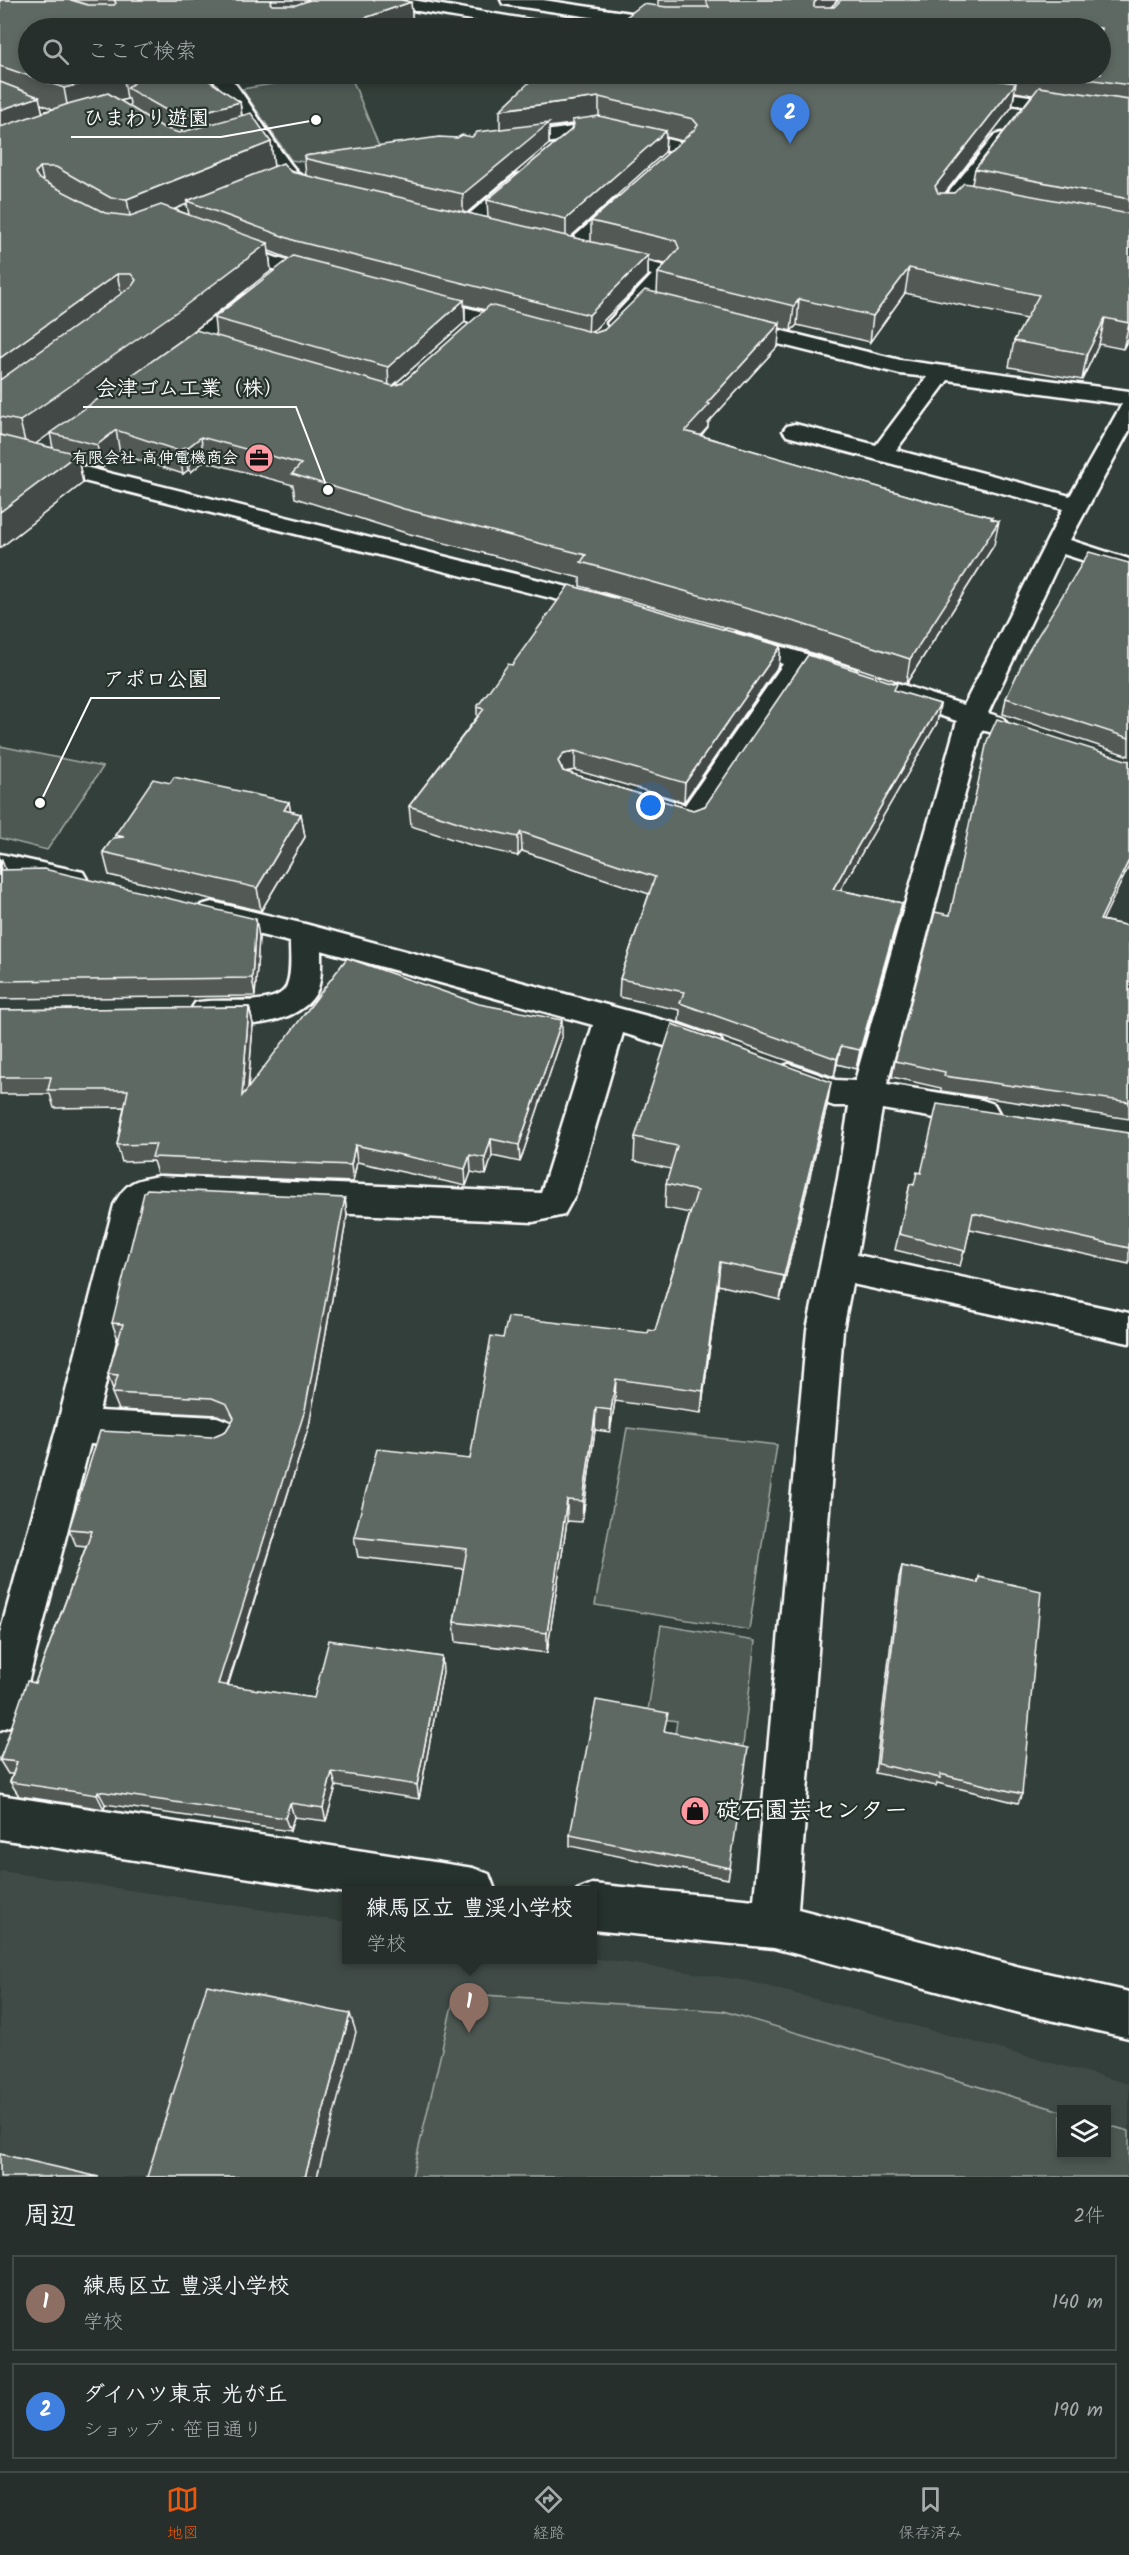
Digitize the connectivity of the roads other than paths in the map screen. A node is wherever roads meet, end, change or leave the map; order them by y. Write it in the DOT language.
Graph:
graph roads {
  1 [pos="382,0"];
  2 [pos="509,0"];
  3 [pos="489,18"];
  4 [pos="630,18"];
  5 [pos="226,84"];
  6 [pos="948,89"];
  7 [pos="1020,115"];
  8 [pos="1129,117"];
  9 [pos="487,145"];
  10 [pos="665,166"];
  11 [pos="536,167"];
  12 [pos="310,168"];
  13 [pos="286,171"];
  14 [pos="267,182"];
  15 [pos="640,189"];
  16 [pos="334,194"];
  17 [pos="978,202"];
  18 [pos="445,221"];
  19 [pos="467,226"];
  20 [pos="491,231"];
  21 [pos="206,238"];
  22 [pos="549,244"];
  23 [pos="572,249"];
  24 [pos="291,268"];
  25 [pos="348,283"];
  26 [pos="405,298"];
  27 [pos="639,303"];
  28 [pos="661,308"];
  29 [pos="716,322"];
  30 [pos="540,333"];
  31 [pos="601,339"];
  32 [pos="196,343"];
  33 [pos="218,349"];
  34 [pos="159,369"];
  35 [pos="942,373"];
  36 [pos="1129,398"];
  37 [pos="1129,409"];
  38 [pos="795,431"];
  39 [pos="57,442"];
  40 [pos="0,453"];
  41 [pos="881,454"];
  42 [pos="30,462"];
  43 [pos="1077,505"];
  44 [pos="1056,544"];
  45 [pos="1129,567"];
  46 [pos="627,609"];
  47 [pos="718,636"];
  48 [pos="800,660"];
  49 [pos="972,717"];
  50 [pos="1014,731"];
  51 [pos="639,801"];
  52 [pos="0,864"];
  53 [pos="101,886"];
  54 [pos="181,905"];
  55 [pos="305,935"];
  56 [pos="178,1011"];
  57 [pos="611,1018"];
  58 [pos="733,1056"];
  59 [pos="766,1069"];
  60 [pos="868,1094"];
  61 [pos="1010,1118"];
  62 [pos="838,1266"];
  63 [pos="1129,1328"];
  64 [pos="76,1426"];
  65 [pos="217,1434"];
  66 [pos="0,1709"];
  67 [pos="0,1817"];
  68 [pos="447,1886"];
  69 [pos="597,1907"];
  70 [pos="774,1925"];
  71 [pos="1129,2016"];
  1 -- 3 [label="street"];
  2 -- 4 [label="street"];
  5 -- 13 [label="street"];
  6 -- 7 [label="street"];
  7 -- 8 [label="street"];
  7 -- 17 [label="street"];
  9 -- 10 [label="street"];
  11 -- 19 [label="street"];
  12 -- 13 [label="street"];
  13 -- 14 [label="street"];
  13 -- 16 [label="street"];
  15 -- 23 [label="street"];
  18 -- 19 [label="street"];
  19 -- 20 [label="street"];
  21 -- 24 [label="street"];
  22 -- 23 [label="street"];
  23 -- 27 [label="street"];
  24 -- 25 [label="street"];
  24 -- 32 [label="street"];
  26 -- 30 [label="street"];
  27 -- 28 [label="street"];
  27 -- 31 [label="street"];
  29 -- 35 [label="street"];
  32 -- 33 [label="street"];
  32 -- 34 [label="street"];
  35 -- 36 [label="street"];
  35 -- 41 [label="street"];
  37 -- 43 [label="street"];
  38 -- 41 [label="street"];
  39 -- 42 [label="street"];
  40 -- 42 [label="street"];
  41 -- 43 [label="street"];
  42 -- 46 [label="street"];
  43 -- 44 [label="street"];
  44 -- 45 [label="street"];
  44 -- 49 [label="street"];
  47 -- 48 [label="street"];
  48 -- 49 [label="street"];
  48 -- 51 [label="street"];
  49 -- 50 [label="street"];
  49 -- 60 [label="street"];
  52 -- 53 [label="street"];
  54 -- 55 [label="street"];
  55 -- 56 [label="street"];
  55 -- 57 [label="street"];
  57 -- 58 [label="street"];
  57 -- 64 [label="street"];
  59 -- 60 [label="street"];
  60 -- 61 [label="street"];
  60 -- 62 [label="street"];
  62 -- 63 [label="street"];
  62 -- 70 [label="street"];
  64 -- 65 [label="street"];
  64 -- 66 [label="street"];
  67 -- 68 [label="street"];
  69 -- 70 [label="street"];
  70 -- 71 [label="street"];
}
